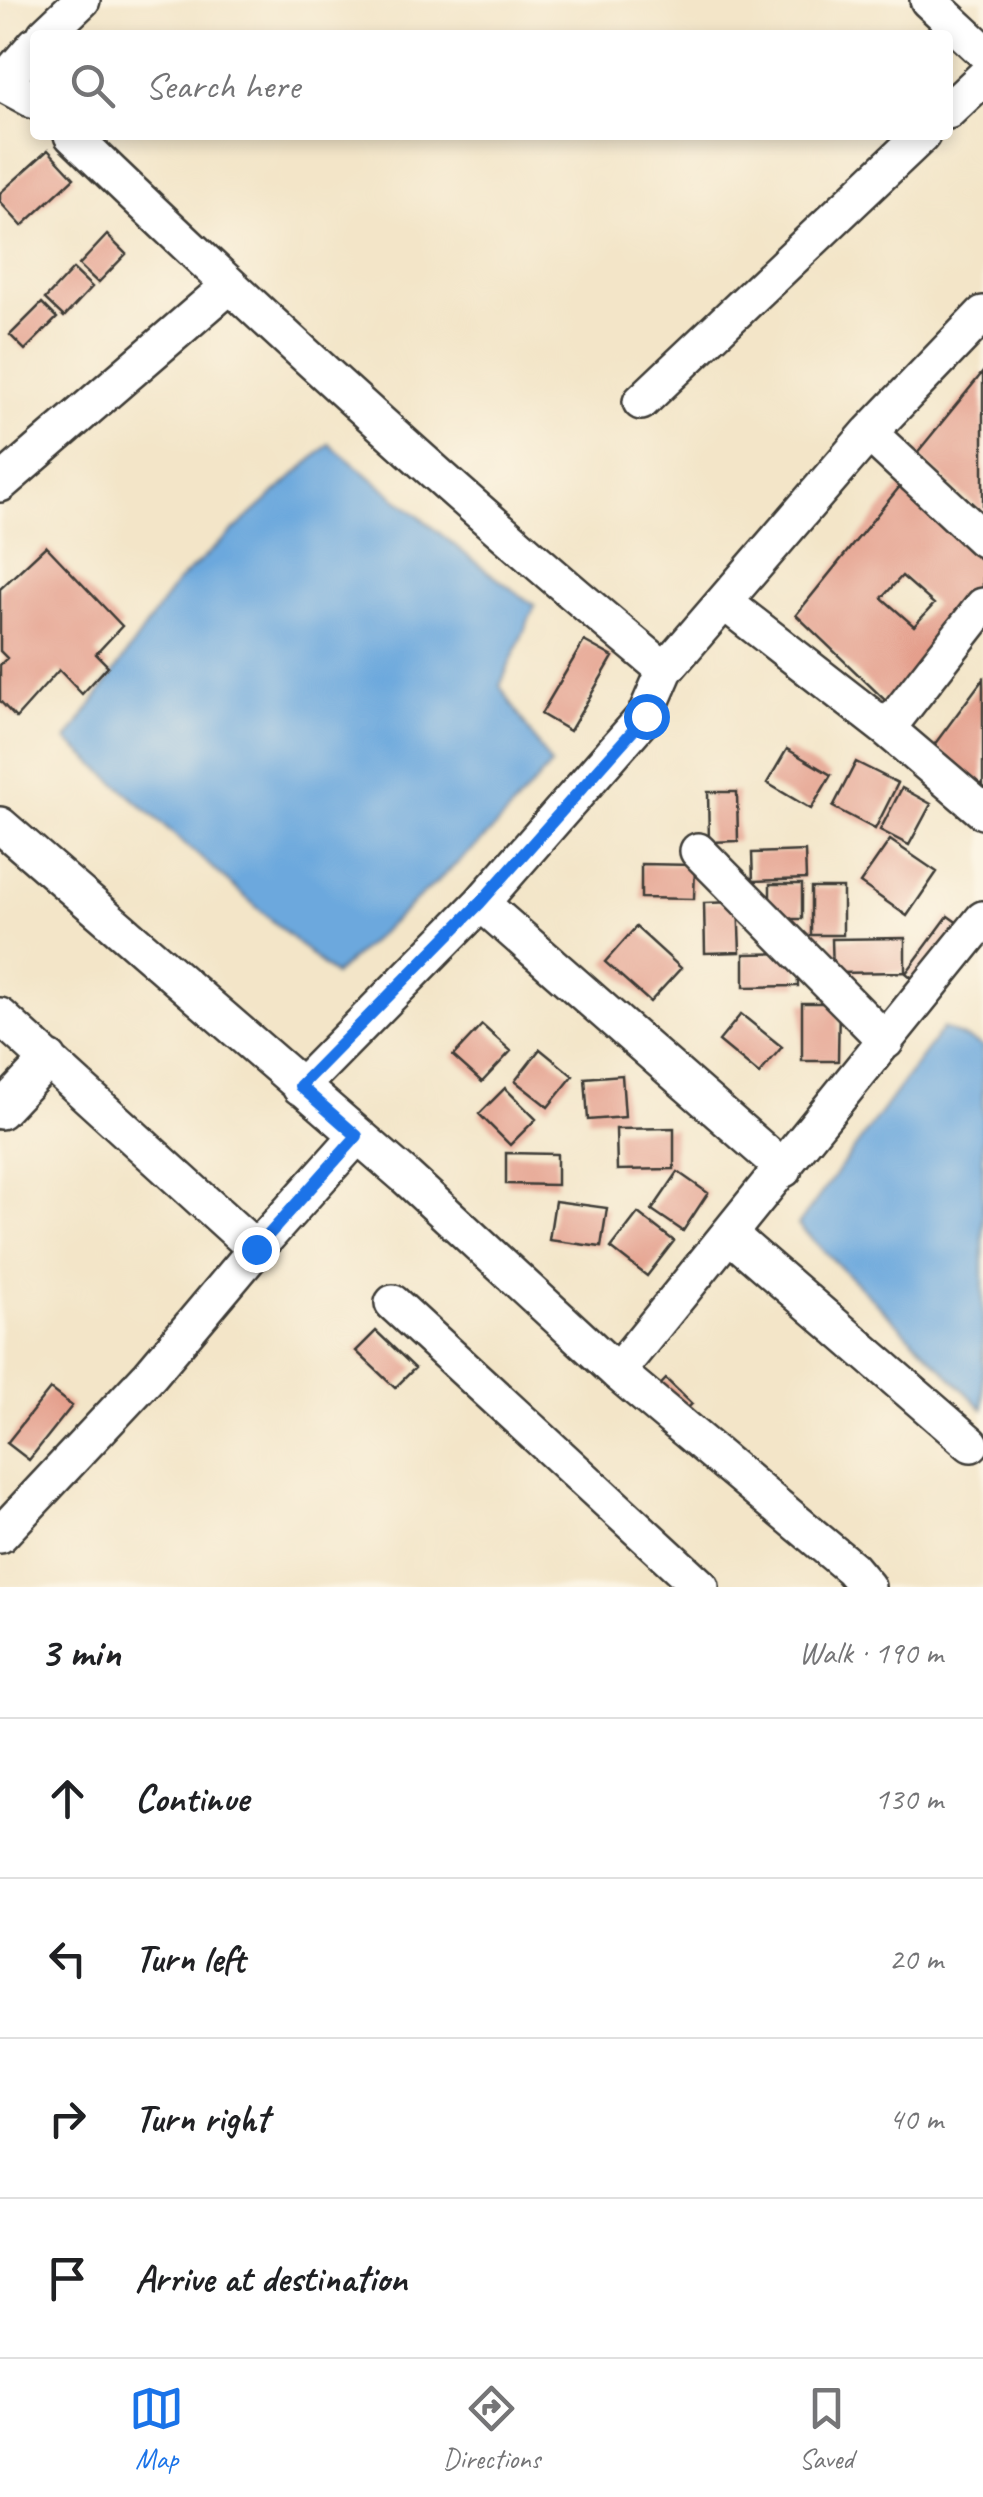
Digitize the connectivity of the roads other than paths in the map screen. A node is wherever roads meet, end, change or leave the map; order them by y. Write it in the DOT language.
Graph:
graph roads {
  1 [pos="82,0"];
  2 [pos="928,0"];
  3 [pos="50,30"];
  4 [pos="30,51"];
  5 [pos="983,52"];
  6 [pos="983,78"];
  7 [pos="2,82"];
  8 [pos="30,99"];
  9 [pos="953,106"];
  10 [pos="77,140"];
  11 [pos="917,140"];
  12 [pos="228,286"];
  13 [pos="983,314"];
  14 [pos="640,402"];
  15 [pos="869,432"];
  16 [pos="0,484"];
  17 [pos="983,538"];
  18 [pos="724,602"];
  19 [pos="983,606"];
  20 [pos="665,670"];
  21 [pos="887,729"];
  22 [pos="983,811"];
  23 [pos="0,825"];
  24 [pos="698,850"];
  25 [pos="480,903"];
  26 [pos="983,919"];
  27 [pos="0,1016"];
  28 [pos="886,1042"];
  29 [pos="49,1059"];
  30 [pos="300,1086"];
  31 [pos="0,1110"];
  32 [pos="357,1136"];
  33 [pos="784,1169"];
  34 [pos="730,1235"];
  35 [pos="256,1249"];
  36 [pos="392,1303"];
  37 [pos="618,1372"];
  38 [pos="971,1444"];
  39 [pos="0,1535"];
  40 [pos="701,1587"];
  41 [pos="867,1587"];
  1 -- 3 [label="street"];
  2 -- 5 [label="street"];
  4 -- 7 [label="street"];
  6 -- 9 [label="street"];
  7 -- 8 [label="street"];
  10 -- 12 [label="street"];
  11 -- 14 [label="street"];
  12 -- 16 [label="street"];
  12 -- 20 [label="street"];
  13 -- 15 [label="street"];
  15 -- 17 [label="street"];
  15 -- 18 [label="street"];
  18 -- 20 [label="street"];
  18 -- 21 [label="street"];
  19 -- 21 [label="street"];
  20 -- 25 [label="street"];
  21 -- 22 [label="street"];
  23 -- 30 [label="street"];
  24 -- 28 [label="street"];
  25 -- 30 [label="street"];
  25 -- 33 [label="street"];
  26 -- 28 [label="street"];
  27 -- 29 [label="street"];
  28 -- 33 [label="street"];
  29 -- 31 [label="street"];
  29 -- 35 [label="street"];
  30 -- 32 [label="street"];
  32 -- 35 [label="street"];
  32 -- 37 [label="street"];
  33 -- 34 [label="street"];
  34 -- 37 [label="street"];
  34 -- 38 [label="street"];
  35 -- 39 [label="street"];
  36 -- 40 [label="street"];
  37 -- 41 [label="street"];
}
